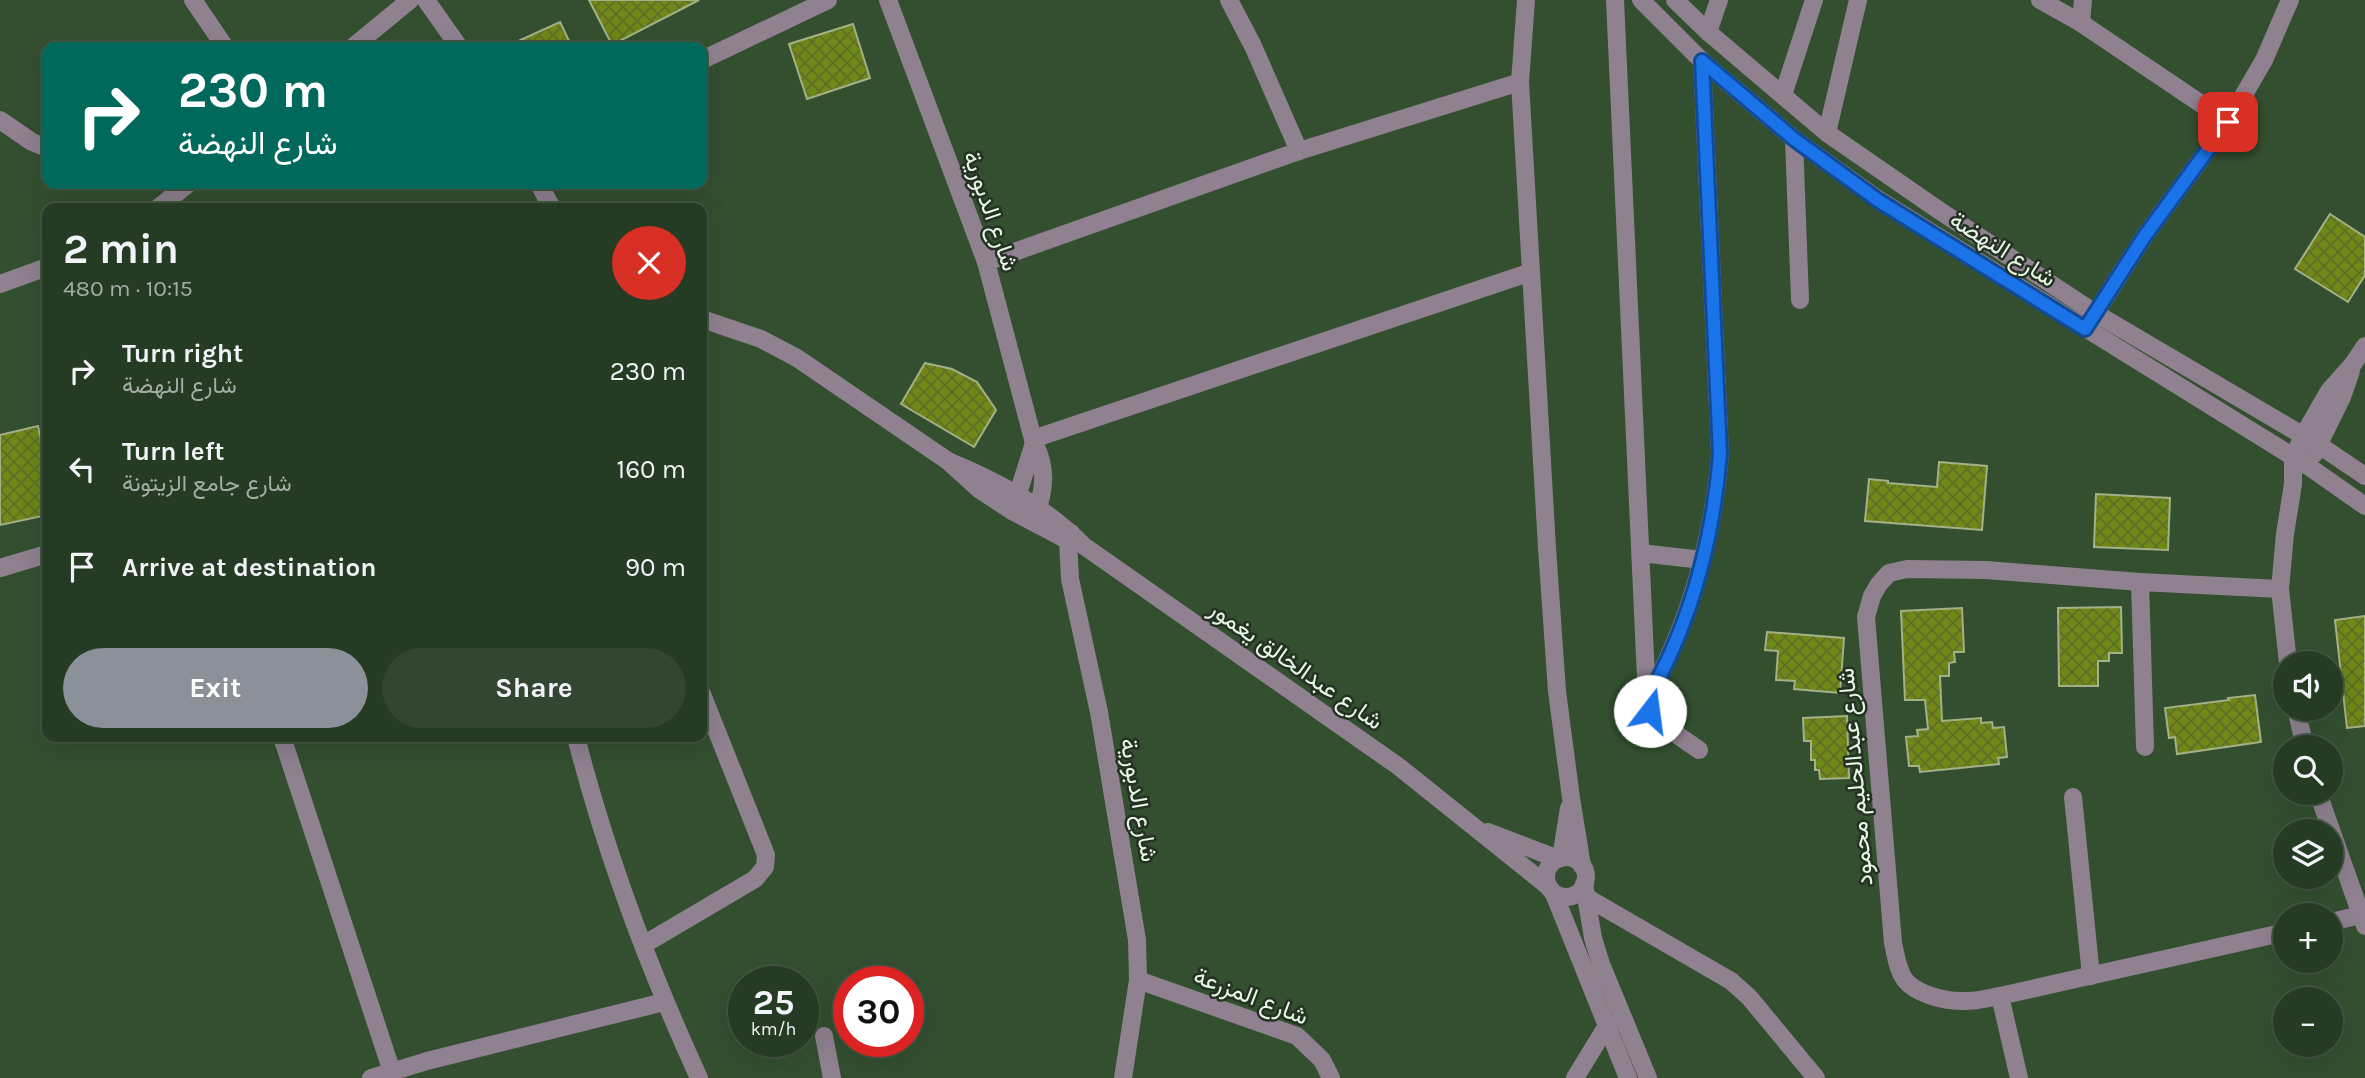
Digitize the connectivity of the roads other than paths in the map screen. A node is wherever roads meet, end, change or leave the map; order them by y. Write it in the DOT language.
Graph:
graph roads {
  1 [pos="193,0"];
  2 [pos="410,0"];
  3 [pos="426,0"];
  4 [pos="828,0"];
  5 [pos="888,0"];
  6 [pos="1229,0"];
  7 [pos="1526,0"];
  8 [pos="1615,0"];
  9 [pos="1641,0"];
  10 [pos="1675,0"];
  11 [pos="1719,0"];
  12 [pos="1814,0"];
  13 [pos="1858,0"];
  14 [pos="2040,0"];
  15 [pos="2083,0"];
  16 [pos="2290,0"];
  17 [pos="2081,23"];
  18 [pos="1708,32"];
  19 [pos="222,42"];
  20 [pos="359,42"];
  21 [pos="455,42"];
  22 [pos="707,58"];
  23 [pos="1702,61"];
  24 [pos="1520,82"];
  25 [pos="1783,95"];
  26 [pos="0,120"];
  27 [pos="2228,122"];
  28 [pos="1827,133"];
  29 [pos="1794,139"];
  30 [pos="42,146"];
  31 [pos="1299,151"];
  32 [pos="182,189"];
  33 [pos="164,203"];
  34 [pos="986,262"];
  35 [pos="42,269"];
  36 [pos="1531,272"];
  37 [pos="0,284"];
  38 [pos="1800,300"];
  39 [pos="707,321"];
  40 [pos="2090,321"];
  41 [pos="2365,346"];
  42 [pos="2311,440"];
  43 [pos="1034,441"];
  44 [pos="2301,462"];
  45 [pos="2365,476"];
  46 [pos="1015,503"];
  47 [pos="2365,506"];
  48 [pos="1036,514"];
  49 [pos="1074,540"];
  50 [pos="1641,553"];
  51 [pos="42,555"];
  52 [pos="1702,560"];
  53 [pos="0,568"];
  54 [pos="2140,582"];
  55 [pos="2280,589"];
  56 [pos="2287,651"];
  57 [pos="1647,700"];
  58 [pos="707,707"];
  59 [pos="284,742"];
  60 [pos="577,742"];
  61 [pos="2145,747"];
  62 [pos="1699,750"];
  63 [pos="1571,797"];
  64 [pos="2073,797"];
  65 [pos="2322,805"];
  66 [pos="1478,828"];
  67 [pos="1560,858"];
  68 [pos="1584,883"];
  69 [pos="1551,890"];
  70 [pos="2364,918"];
  71 [pos="2343,921"];
  72 [pos="2273,935"];
  73 [pos="643,944"];
  74 [pos="2091,976"];
  75 [pos="1138,980"];
  76 [pos="2000,996"];
  77 [pos="664,1002"];
  78 [pos="1608,1024"];
  79 [pos="824,1036"];
  80 [pos="427,1069"];
  81 [pos="392,1072"];
  82 [pos="371,1078"];
  83 [pos="699,1078"];
  84 [pos="832,1078"];
  85 [pos="1123,1078"];
  86 [pos="1331,1078"];
  87 [pos="1575,1078"];
  88 [pos="1628,1078"];
  89 [pos="1648,1078"];
  90 [pos="1816,1078"];
  91 [pos="2019,1078"];
  1 -- 19 [label="street"];
  2 -- 20 [label="street"];
  3 -- 21 [label="street"];
  4 -- 22 [label="street"];
  5 -- 34 [label="street, شارع الدبورية"];
  6 -- 31 [label="street"];
  7 -- 24 [label="street"];
  8 -- 50 [label="street"];
  9 -- 23 [label="street, شارع النهضة"];
  10 -- 18 [label="street, شارع النهضة"];
  11 -- 18 [label="street"];
  12 -- 25 [label="street"];
  13 -- 28 [label="street"];
  14 -- 17 [label="street"];
  15 -- 17 [label="street"];
  16 -- 27 [label="street"];
  17 -- 27 [label="street"];
  18 -- 25 [label="street, شارع النهضة"];
  23 -- 29 [label="street, شارع النهضة"];
  23 -- 52 [label="street"];
  24 -- 31 [label="street"];
  24 -- 36 [label="street"];
  25 -- 28 [label="street, شارع النهضة"];
  26 -- 30 [label="street"];
  27 -- 40 [label="street"];
  28 -- 40 [label="street, شارع النهضة"];
  29 -- 38 [label="street"];
  29 -- 40 [label="street, شارع النهضة"];
  31 -- 34 [label="street"];
  32 -- 33 [label="street"];
  34 -- 43 [label="street, شارع الدبورية"];
  35 -- 37 [label="street"];
  36 -- 43 [label="street"];
  36 -- 63 [label="street"];
  39 -- 46 [label="street, شارع عبدالخالق يغمور"];
  40 -- 42 [label="street, شارع النهضة"];
  40 -- 44 [label="street, شارع النهضة"];
  41 -- 42 [label="street"];
  42 -- 44 [label="street"];
  42 -- 45 [label="street, شارع النهضة"];
  43 -- 46 [label="street"];
  43 -- 48 [label="street, شارع الدبورية"];
  44 -- 47 [label="street, شارع النهضة"];
  44 -- 55 [label="street"];
  46 -- 48 [label="street, شارع عبدالخالق يغمور"];
  48 -- 49 [label="street, شارع عبدالخالق يغمور"];
  49 -- 66 [label="street, شارع عبدالخالق يغمور"];
  49 -- 75 [label="street, شارع الدبورية"];
  50 -- 52 [label="street"];
  50 -- 57 [label="street"];
  51 -- 53 [label="street"];
  52 -- 57 [label="street"];
  54 -- 55 [label="street, شارع عبدالحليم محمود"];
  54 -- 61 [label="street"];
  54 -- 76 [label="street, شارع عبدالحليم محمود"];
  55 -- 56 [label="street"];
  57 -- 62 [label="street"];
  58 -- 73 [label="street"];
  59 -- 81 [label="street"];
  60 -- 73 [label="street"];
  63 -- 67 [label="street"];
  63 -- 68 [label="street"];
  64 -- 74 [label="street"];
  65 -- 70 [label="street"];
  66 -- 67 [label="street, شارع عبدالخالق يغمور"];
  66 -- 69 [label="street, شارع عبدالخالق يغمور"];
  67 -- 68 [label="street"];
  67 -- 69 [label="street"];
  68 -- 69 [label="street"];
  68 -- 89 [label="street"];
  68 -- 90 [label="street"];
  69 -- 78 [label="street"];
  70 -- 71 [label="street"];
  72 -- 74 [label="street, شارع عبدالحليم محمود"];
  73 -- 77 [label="street"];
  74 -- 76 [label="street, شارع عبدالحليم محمود"];
  75 -- 85 [label="street, شارع الدبورية"];
  75 -- 86 [label="street, شارع المزرعة"];
  76 -- 91 [label="street"];
  77 -- 80 [label="street"];
  77 -- 83 [label="street"];
  78 -- 87 [label="street"];
  78 -- 88 [label="street"];
  79 -- 84 [label="street"];
  80 -- 81 [label="street"];
  81 -- 82 [label="street"];
}
